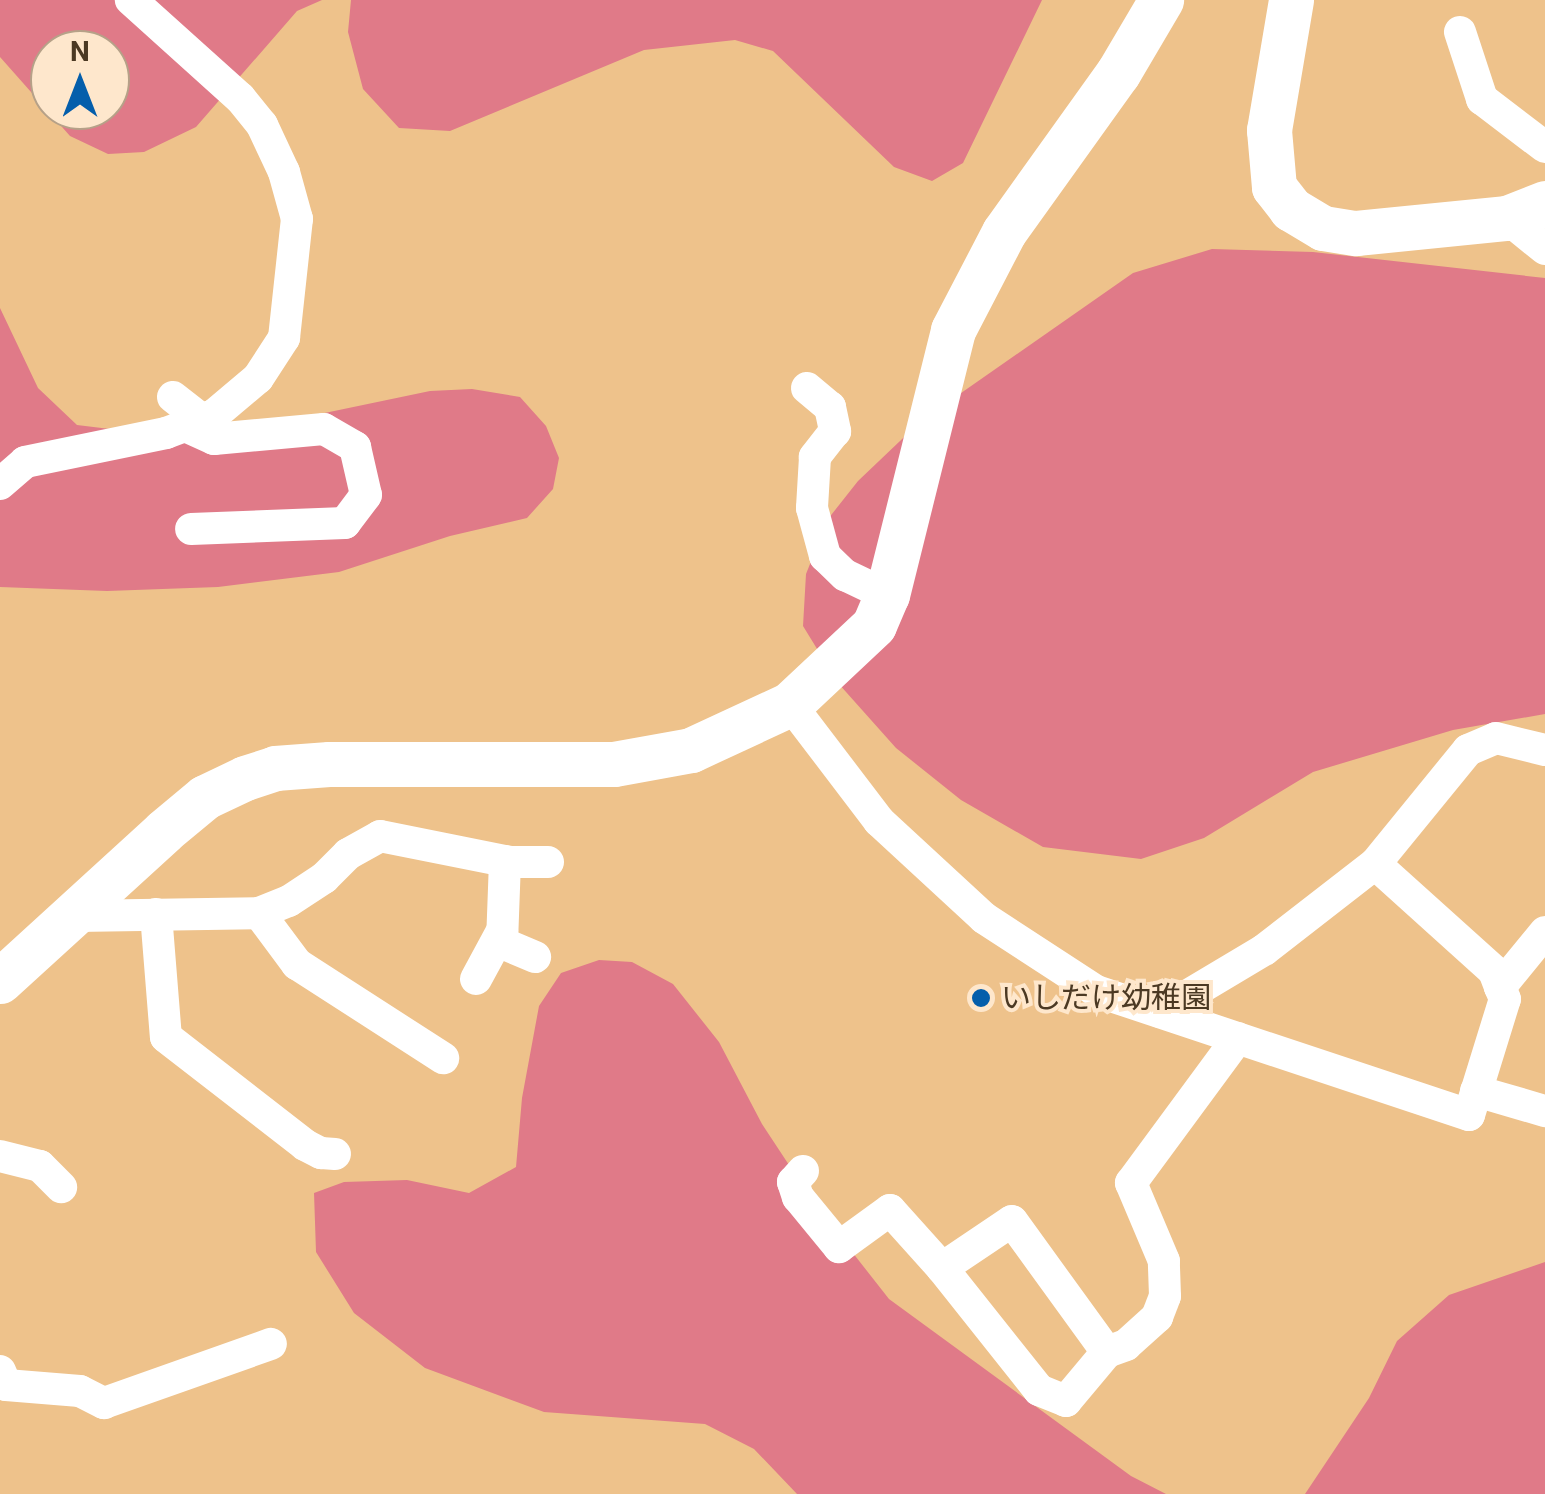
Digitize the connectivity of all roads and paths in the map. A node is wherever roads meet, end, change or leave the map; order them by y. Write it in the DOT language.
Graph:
graph roads {
  1 [pos="131,0"];
  2 [pos="1161,0"];
  3 [pos="1291,0"];
  4 [pos="1460,32"];
  5 [pos="1545,148"];
  6 [pos="1526,210"];
  7 [pos="1545,250"];
  8 [pos="807,388"];
  9 [pos="186,414"];
  10 [pos="13,457"];
  11 [pos="0,484"];
  12 [pos="191,529"];
  13 [pos="887,594"];
  14 [pos="790,704"];
  15 [pos="1545,750"];
  16 [pos="505,861"];
  17 [pos="548,862"];
  18 [pos="1374,864"];
  19 [pos="259,913"];
  20 [pos="156,914"];
  21 [pos="76,916"];
  22 [pos="502,931"];
  23 [pos="1545,932"];
  24 [pos="535,957"];
  25 [pos="476,979"];
  26 [pos="0,981"];
  27 [pos="1500,987"];
  28 [pos="1160,1012"];
  29 [pos="1238,1038"];
  30 [pos="442,1058"];
  31 [pos="1476,1092"];
  32 [pos="1545,1111"];
  33 [pos="58,1140"];
  34 [pos="335,1154"];
  35 [pos="0,1156"];
  36 [pos="33,1164"];
  37 [pos="803,1171"];
  38 [pos="62,1187"];
  39 [pos="942,1268"];
  40 [pos="271,1344"];
  41 [pos="1107,1352"];
  42 [pos="0,1371"];
  1 -- 9 [label="street"];
  2 -- 13 [label="street"];
  3 -- 6 [label="street"];
  4 -- 5 [label="street"];
  6 -- 7 [label="street"];
  8 -- 13 [label="street"];
  9 -- 10 [label="street"];
  9 -- 12 [label="street"];
  10 -- 11 [label="street"];
  13 -- 14 [label="street"];
  14 -- 21 [label="street"];
  14 -- 28 [label="street"];
  15 -- 18 [label="street"];
  16 -- 17 [label="street"];
  16 -- 19 [label="street"];
  16 -- 22 [label="street"];
  18 -- 27 [label="street"];
  18 -- 28 [label="street"];
  19 -- 20 [label="street"];
  19 -- 30 [label="street"];
  20 -- 21 [label="street"];
  20 -- 34 [label="street"];
  21 -- 26 [label="street"];
  22 -- 24 [label="street"];
  22 -- 25 [label="street"];
  23 -- 27 [label="street"];
  27 -- 31 [label="street"];
  28 -- 29 [label="street"];
  29 -- 31 [label="street"];
  29 -- 41 [label="street"];
  31 -- 32 [label="street"];
  33 -- 36 [label="street"];
  35 -- 36 [label="street"];
  36 -- 38 [label="street"];
  37 -- 39 [label="street"];
  39 -- 41 [label="street"];
  39 -- 41 [label="street"];
  40 -- 42 [label="street"];
}
